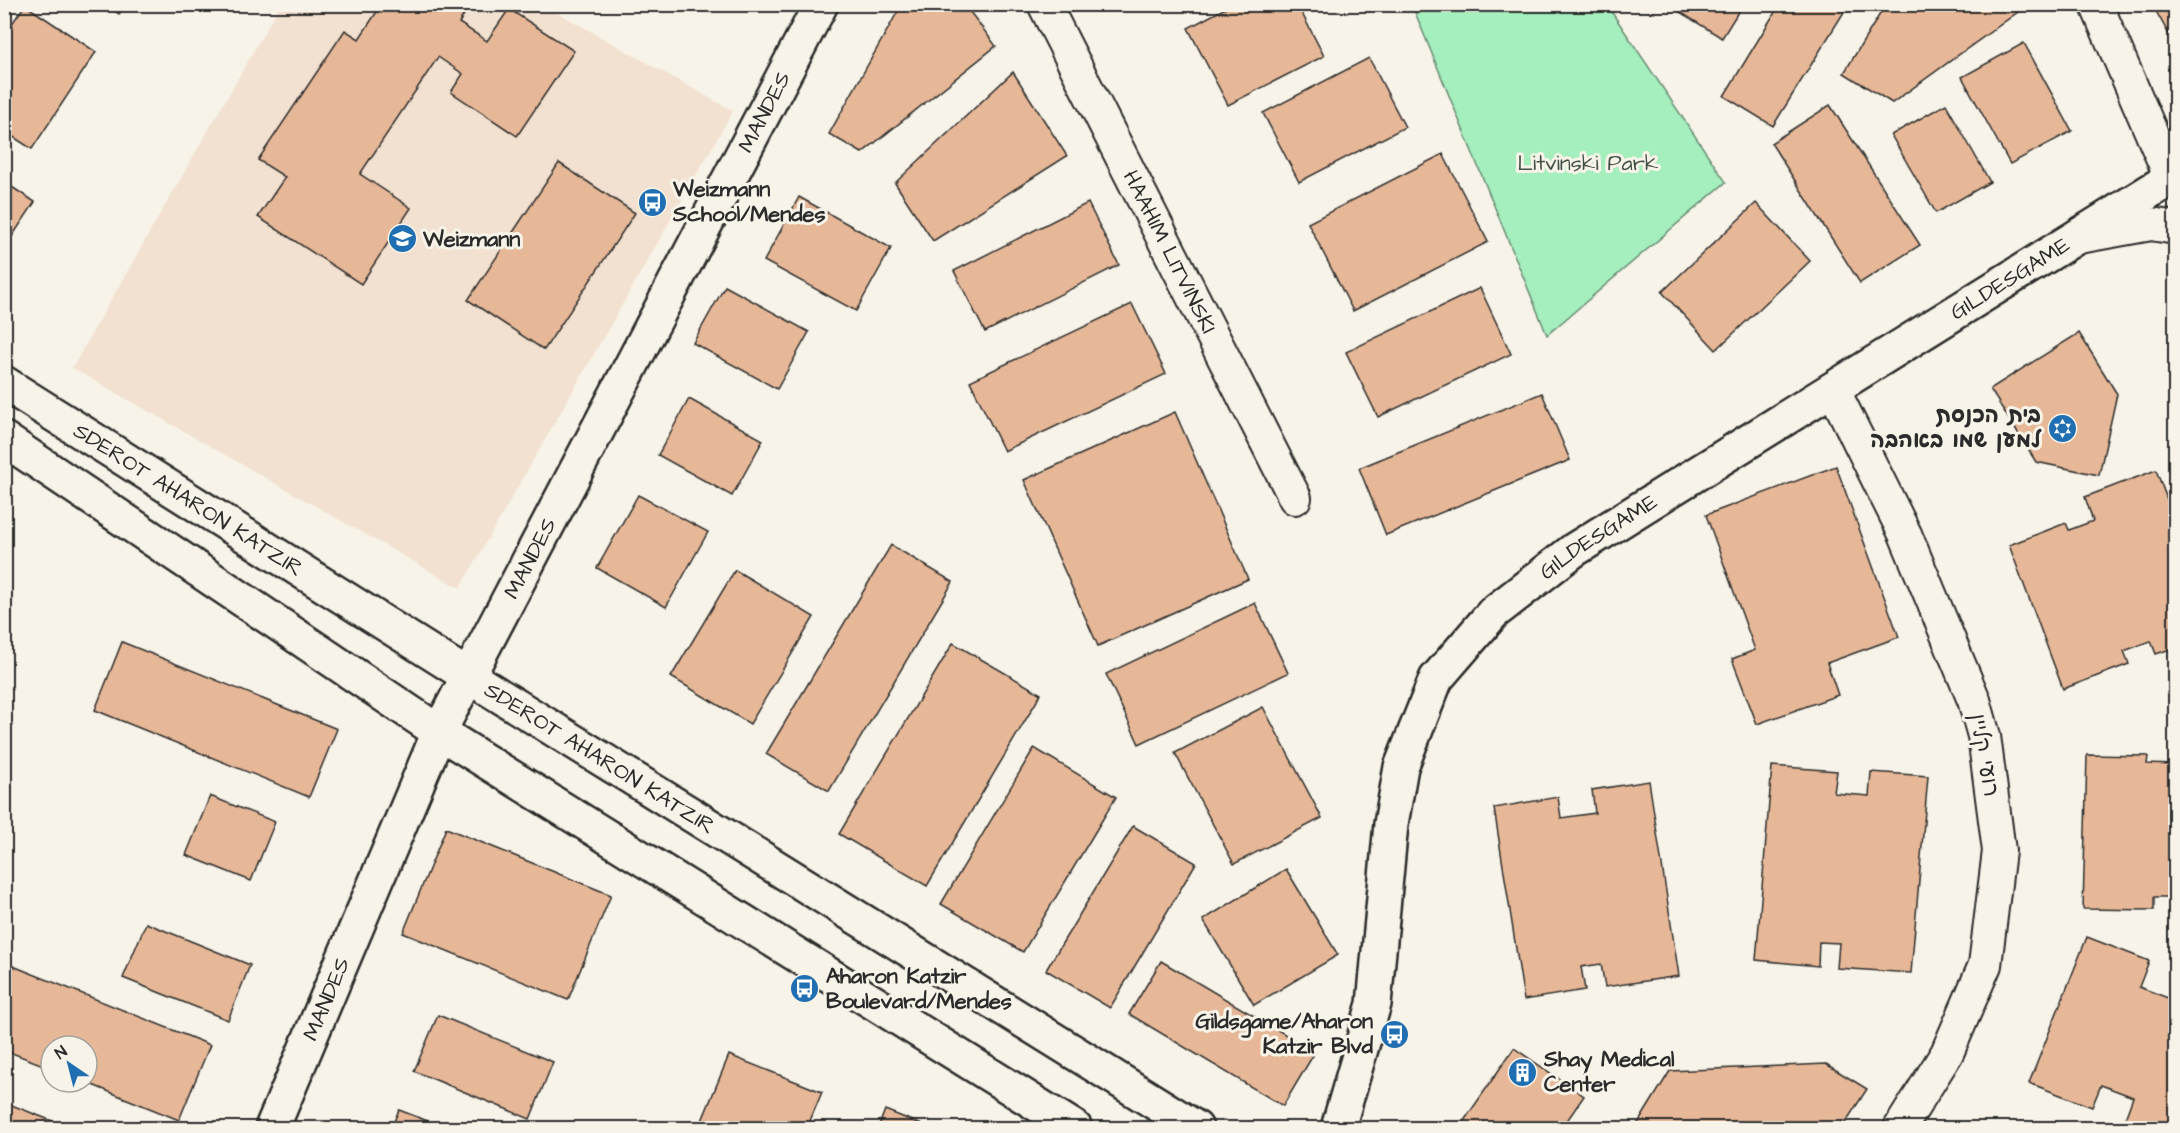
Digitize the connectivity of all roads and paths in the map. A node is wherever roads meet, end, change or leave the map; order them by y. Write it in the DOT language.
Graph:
graph roads {
  1 [pos="821,4"];
  2 [pos="1044,4"];
  3 [pos="2096,4"];
  4 [pos="2173,177"];
  5 [pos="2175,228"];
  6 [pos="2078,237"];
  7 [pos="4,383"];
  8 [pos="1833,389"];
  9 [pos="4,439"];
  10 [pos="1294,498"];
  11 [pos="468,676"];
  12 [pos="439,732"];
  13 [pos="272,1128"];
  14 [pos="1075,1128"];
  15 [pos="1196,1128"];
  16 [pos="1338,1128"];
  17 [pos="1900,1128"];
  1 -- 11 [label="street, MANDES"];
  2 -- 10 [label="street, HAAHIM LITVINSKI"];
  3 -- 4 [label="street"];
  4 -- 6 [label="street, GILDESGAME"];
  5 -- 6 [label="street"];
  6 -- 8 [label="street, GILDESGAME"];
  7 -- 11 [label="street, SDEROT AHARON KATZIR"];
  8 -- 16 [label="street, GILDESGAME"];
  8 -- 17 [label="street, רועי קליין"];
  9 -- 12 [label="street"];
  11 -- 12 [label="street, MANDES"];
  11 -- 15 [label="street, SDEROT AHARON KATZIR"];
  12 -- 13 [label="street, MANDES"];
  12 -- 14 [label="street"];
}
